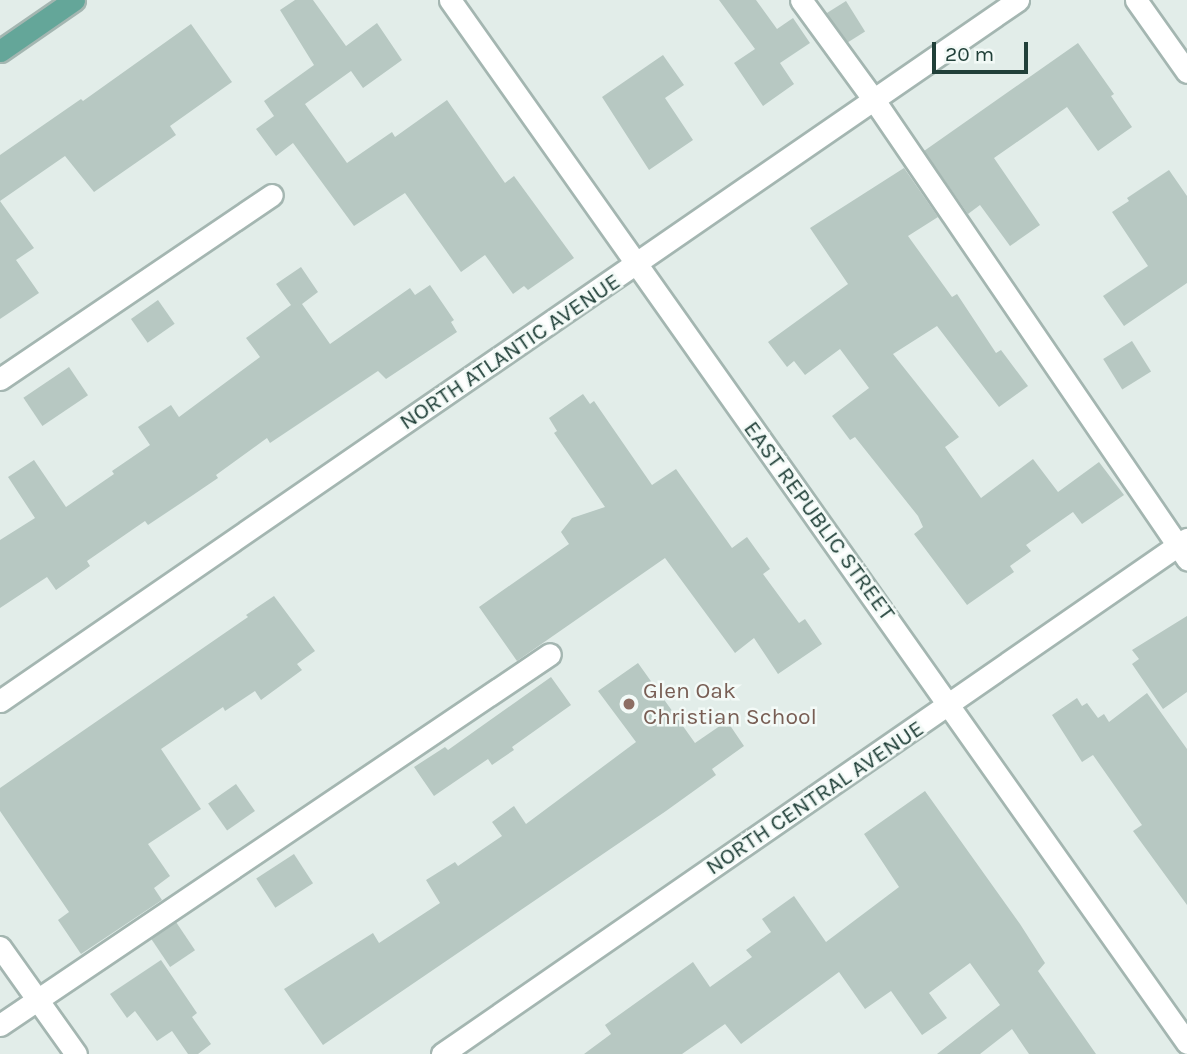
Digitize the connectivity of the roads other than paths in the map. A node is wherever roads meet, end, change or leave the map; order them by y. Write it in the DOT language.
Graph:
graph roads {
  1 [pos="74,0"];
  2 [pos="450,0"];
  3 [pos="801,0"];
  4 [pos="1018,0"];
  5 [pos="1136,0"];
  6 [pos="0,51"];
  7 [pos="1187,72"];
  8 [pos="874,100"];
  9 [pos="272,195"];
  10 [pos="636,265"];
  11 [pos="0,379"];
  12 [pos="1184,548"];
  13 [pos="550,654"];
  14 [pos="0,701"];
  15 [pos="951,705"];
  16 [pos="0,947"];
  17 [pos="37,1000"];
  18 [pos="0,1025"];
  19 [pos="1187,1043"];
  20 [pos="76,1054"];
  21 [pos="442,1054"];
  1 -- 6 [label="main road"];
  2 -- 10 [label="street, EAST REPUBLIC STREET"];
  3 -- 8 [label="street"];
  4 -- 8 [label="street, NORTH ATLANTIC AVENUE"];
  5 -- 7 [label="street"];
  8 -- 10 [label="street, NORTH ATLANTIC AVENUE"];
  8 -- 12 [label="street"];
  9 -- 11 [label="street"];
  10 -- 14 [label="street, NORTH ATLANTIC AVENUE"];
  10 -- 15 [label="street, EAST REPUBLIC STREET"];
  12 -- 15 [label="street, NORTH CENTRAL AVENUE"];
  13 -- 17 [label="street"];
  15 -- 19 [label="street, EAST REPUBLIC STREET"];
  15 -- 21 [label="street, NORTH CENTRAL AVENUE"];
  16 -- 17 [label="street"];
  17 -- 18 [label="street"];
  17 -- 20 [label="street"];
}
